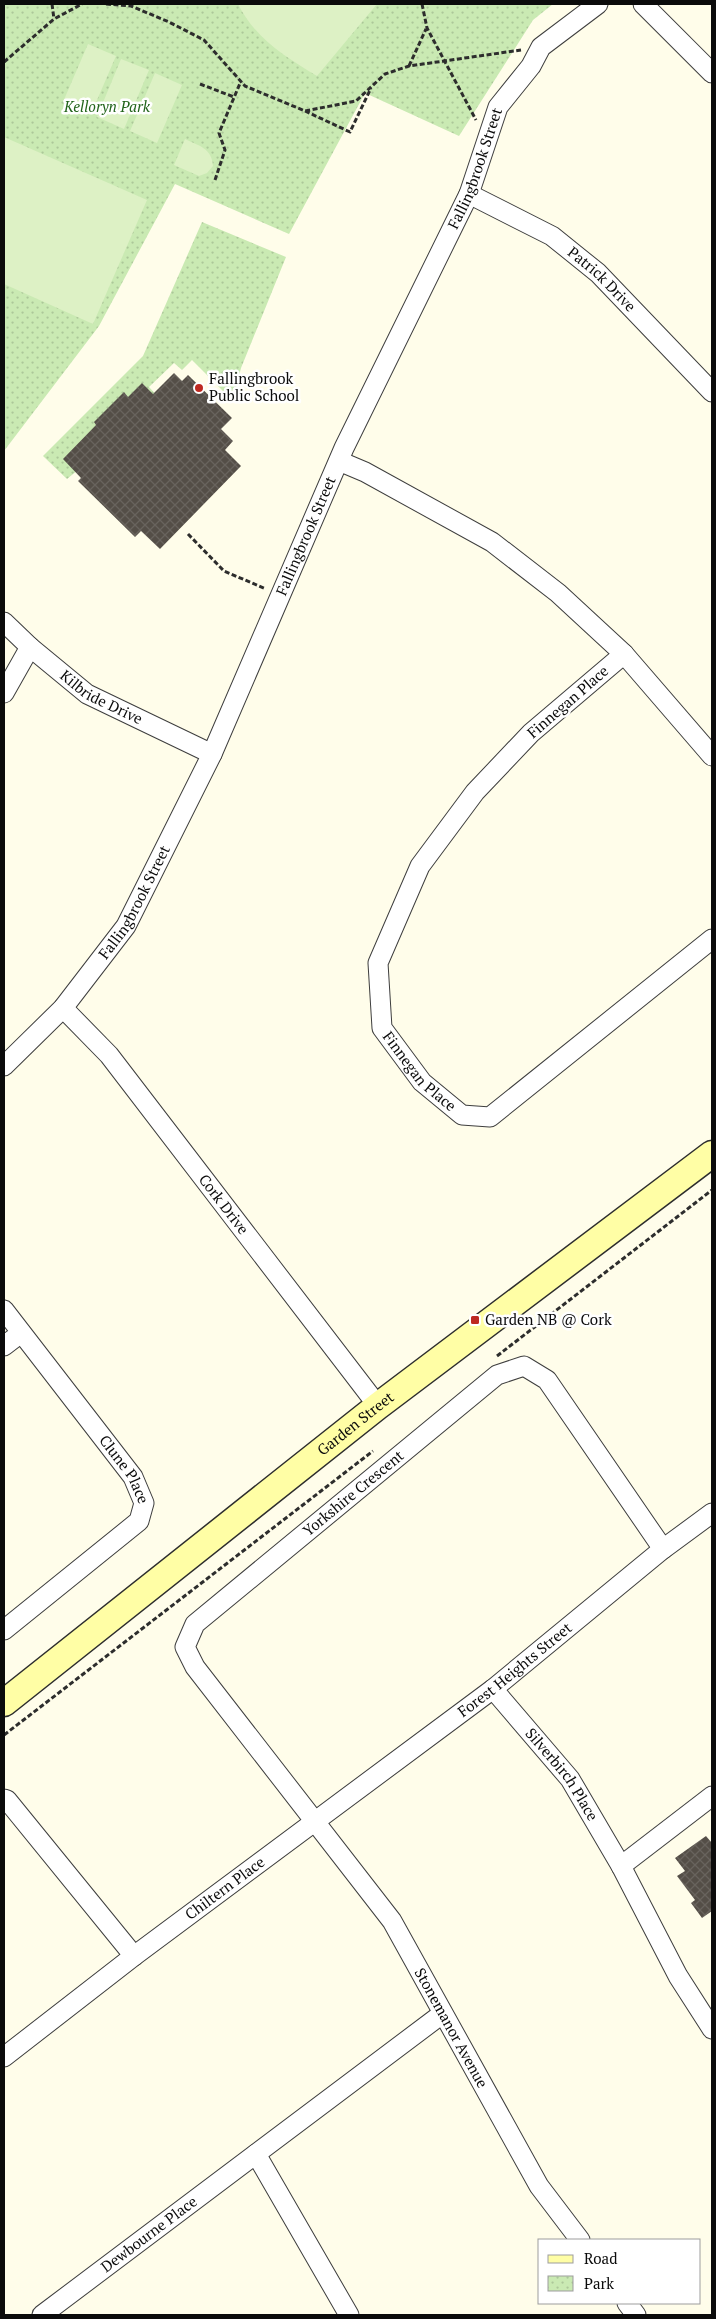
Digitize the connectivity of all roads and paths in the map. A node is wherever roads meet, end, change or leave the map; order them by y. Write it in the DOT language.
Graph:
graph roads {
  1 [pos="52,4"];
  2 [pos="82,4"];
  3 [pos="106,4"];
  4 [pos="422,4"];
  5 [pos="598,4"];
  6 [pos="643,4"];
  7 [pos="54,19"];
  8 [pos="427,28"];
  9 [pos="541,47"];
  10 [pos="444,61"];
  11 [pos="4,62"];
  12 [pos="409,66"];
  13 [pos="712,73"];
  14 [pos="241,81"];
  15 [pos="200,84"];
  16 [pos="372,86"];
  17 [pos="234,97"];
  18 [pos="304,111"];
  19 [pos="487,141"];
  20 [pos="215,180"];
  21 [pos="469,194"];
  22 [pos="712,392"];
  23 [pos="339,461"];
  24 [pos="188,534"];
  25 [pos="281,595"];
  26 [pos="4,622"];
  27 [pos="30,647"];
  28 [pos="624,654"];
  29 [pos="4,693"];
  30 [pos="212,754"];
  31 [pos="712,756"];
  32 [pos="712,939"];
  33 [pos="63,1008"];
  34 [pos="4,1066"];
  35 [pos="712,1154"];
  36 [pos="712,1190"];
  37 [pos="4,1310"];
  38 [pos="21,1333"];
  39 [pos="4,1346"];
  40 [pos="494,1357"];
  41 [pos="378,1406"];
  42 [pos="381,1446"];
  43 [pos="712,1513"];
  44 [pos="663,1549"];
  45 [pos="4,1630"];
  46 [pos="493,1689"];
  47 [pos="4,1702"];
  48 [pos="4,1735"];
  49 [pos="712,1796"];
  50 [pos="4,1799"];
  51 [pos="314,1821"];
  52 [pos="621,1866"];
  53 [pos="134,1956"];
  54 [pos="442,2014"];
  55 [pos="712,2029"];
  56 [pos="4,2057"];
  57 [pos="256,2154"];
  58 [pos="579,2239"];
  59 [pos="628,2304"];
  60 [pos="42,2315"];
  61 [pos="349,2315"];
  62 [pos="636,2315"];
  1 -- 7 [label="path"];
  2 -- 7 [label="path"];
  3 -- 14 [label="path"];
  4 -- 8 [label="path"];
  5 -- 9 [label="street, Fallingbrook Street"];
  6 -- 13 [label="street"];
  7 -- 11 [label="path"];
  8 -- 10 [label="path"];
  8 -- 12 [label="path"];
  9 -- 10 [label="path"];
  9 -- 19 [label="street, Fallingbrook Street"];
  10 -- 12 [label="path"];
  10 -- 19 [label="path"];
  12 -- 16 [label="path"];
  14 -- 17 [label="path"];
  14 -- 18 [label="path"];
  15 -- 17 [label="path"];
  16 -- 18 [label="path"];
  16 -- 18 [label="path"];
  17 -- 20 [label="path"];
  19 -- 21 [label="street, Fallingbrook Street"];
  21 -- 22 [label="street, Patrick Drive"];
  21 -- 23 [label="street, Fallingbrook Street"];
  23 -- 25 [label="street, Fallingbrook Street"];
  23 -- 28 [label="street, Finnegan Place"];
  24 -- 25 [label="path"];
  25 -- 30 [label="street, Fallingbrook Street"];
  26 -- 27 [label="street, Kilbride Drive"];
  27 -- 29 [label="street"];
  27 -- 30 [label="street, Kilbride Drive"];
  28 -- 31 [label="street, Finnegan Place"];
  28 -- 32 [label="street, Finnegan Place"];
  30 -- 33 [label="street, Fallingbrook Street"];
  33 -- 34 [label="street, Fallingbrook Street"];
  33 -- 41 [label="street, Cork Drive"];
  35 -- 41 [label="street, Garden Street"];
  36 -- 40 [label="path"];
  37 -- 38 [label="street, Clune Place"];
  38 -- 39 [label="street"];
  38 -- 45 [label="street, Clune Place"];
  41 -- 47 [label="street, Garden Street"];
  42 -- 48 [label="path"];
  43 -- 44 [label="street, Forest Heights Street"];
  44 -- 46 [label="street, Forest Heights Street"];
  44 -- 51 [label="street, Yorkshire Crescent"];
  46 -- 51 [label="street, Forest Heights Street"];
  46 -- 52 [label="street, Silverbirch Place"];
  49 -- 52 [label="street"];
  50 -- 53 [label="street"];
  51 -- 53 [label="street, Chiltern Place"];
  51 -- 54 [label="street, Stonemanor Avenue"];
  52 -- 55 [label="street, Silverbirch Place"];
  53 -- 56 [label="street, Chiltern Place"];
  54 -- 57 [label="street, Dewbourne Place"];
  54 -- 58 [label="street, Stonemanor Avenue"];
  57 -- 60 [label="street, Dewbourne Place"];
  57 -- 61 [label="street"];
  59 -- 62 [label="street"];
}
